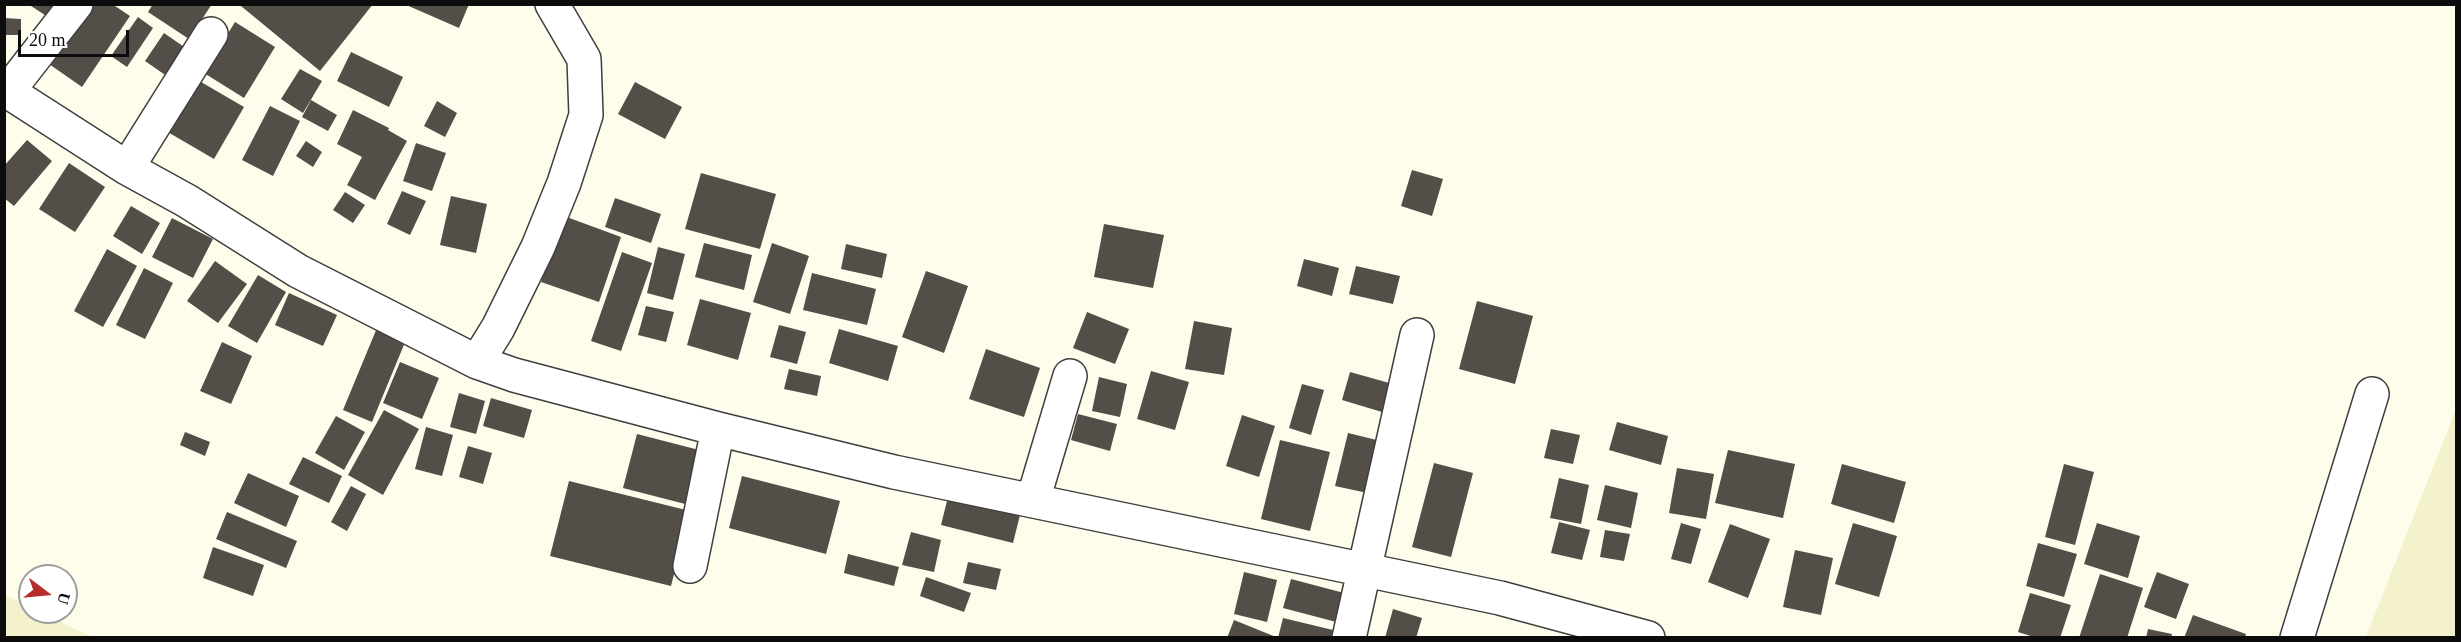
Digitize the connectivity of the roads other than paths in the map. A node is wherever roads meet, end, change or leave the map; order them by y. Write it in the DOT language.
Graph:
graph roads {
  1 [pos="76,4"];
  2 [pos="552,4"];
  3 [pos="211,34"];
  4 [pos="6,90"];
  5 [pos="127,168"];
  6 [pos="1417,335"];
  7 [pos="477,362"];
  8 [pos="1070,376"];
  9 [pos="2372,394"];
  10 [pos="717,429"];
  11 [pos="1033,500"];
  12 [pos="690,566"];
  13 [pos="1363,569"];
  14 [pos="1349,638"];
  15 [pos="1647,638"];
  16 [pos="2297,638"];
  1 -- 4 [label="street"];
  2 -- 7 [label="street"];
  3 -- 5 [label="street"];
  4 -- 5 [label="street"];
  5 -- 7 [label="street"];
  6 -- 13 [label="street"];
  7 -- 10 [label="street"];
  8 -- 11 [label="street"];
  9 -- 16 [label="street"];
  10 -- 11 [label="street"];
  10 -- 12 [label="street"];
  11 -- 13 [label="street"];
  13 -- 14 [label="street"];
  13 -- 15 [label="street"];
}
